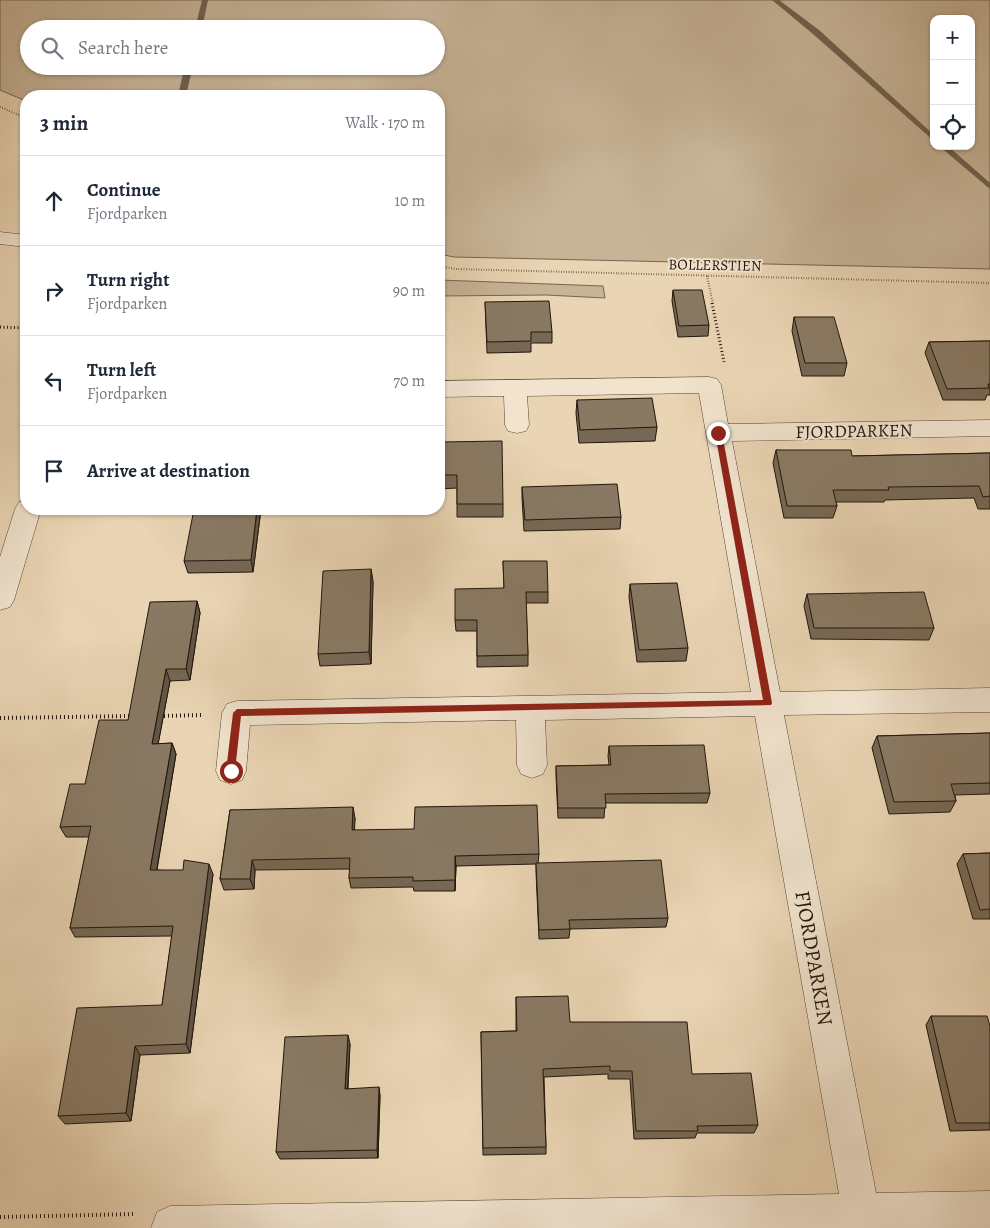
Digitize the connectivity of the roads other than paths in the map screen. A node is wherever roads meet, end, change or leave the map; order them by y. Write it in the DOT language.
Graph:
graph roads {
  1 [pos="0,238"];
  2 [pos="20,240"];
  3 [pos="515,388"];
  4 [pos="445,389"];
  5 [pos="517,425"];
  6 [pos="990,428"];
  7 [pos="718,433"];
  8 [pos="26,515"];
  9 [pos="0,600"];
  10 [pos="990,700"];
  11 [pos="768,703"];
  12 [pos="530,707"];
  13 [pos="532,765"];
  14 [pos="231,771"];
  15 [pos="990,1210"];
  16 [pos="863,1220"];
  17 [pos="544,1223"];
  18 [pos="170,1227"];
  1 -- 2 [label="street"];
  3 -- 4 [label="street"];
  3 -- 5 [label="street"];
  3 -- 7 [label="street, FJORDPARKEN"];
  6 -- 7 [label="street, FJORDPARKEN"];
  7 -- 11 [label="street, FJORDPARKEN"];
  8 -- 9 [label="street"];
  10 -- 11 [label="street"];
  11 -- 12 [label="street"];
  11 -- 16 [label="street, FJORDPARKEN"];
  12 -- 13 [label="street"];
  12 -- 14 [label="street"];
  15 -- 16 [label="street"];
  16 -- 17 [label="street"];
  17 -- 18 [label="street"];
}
